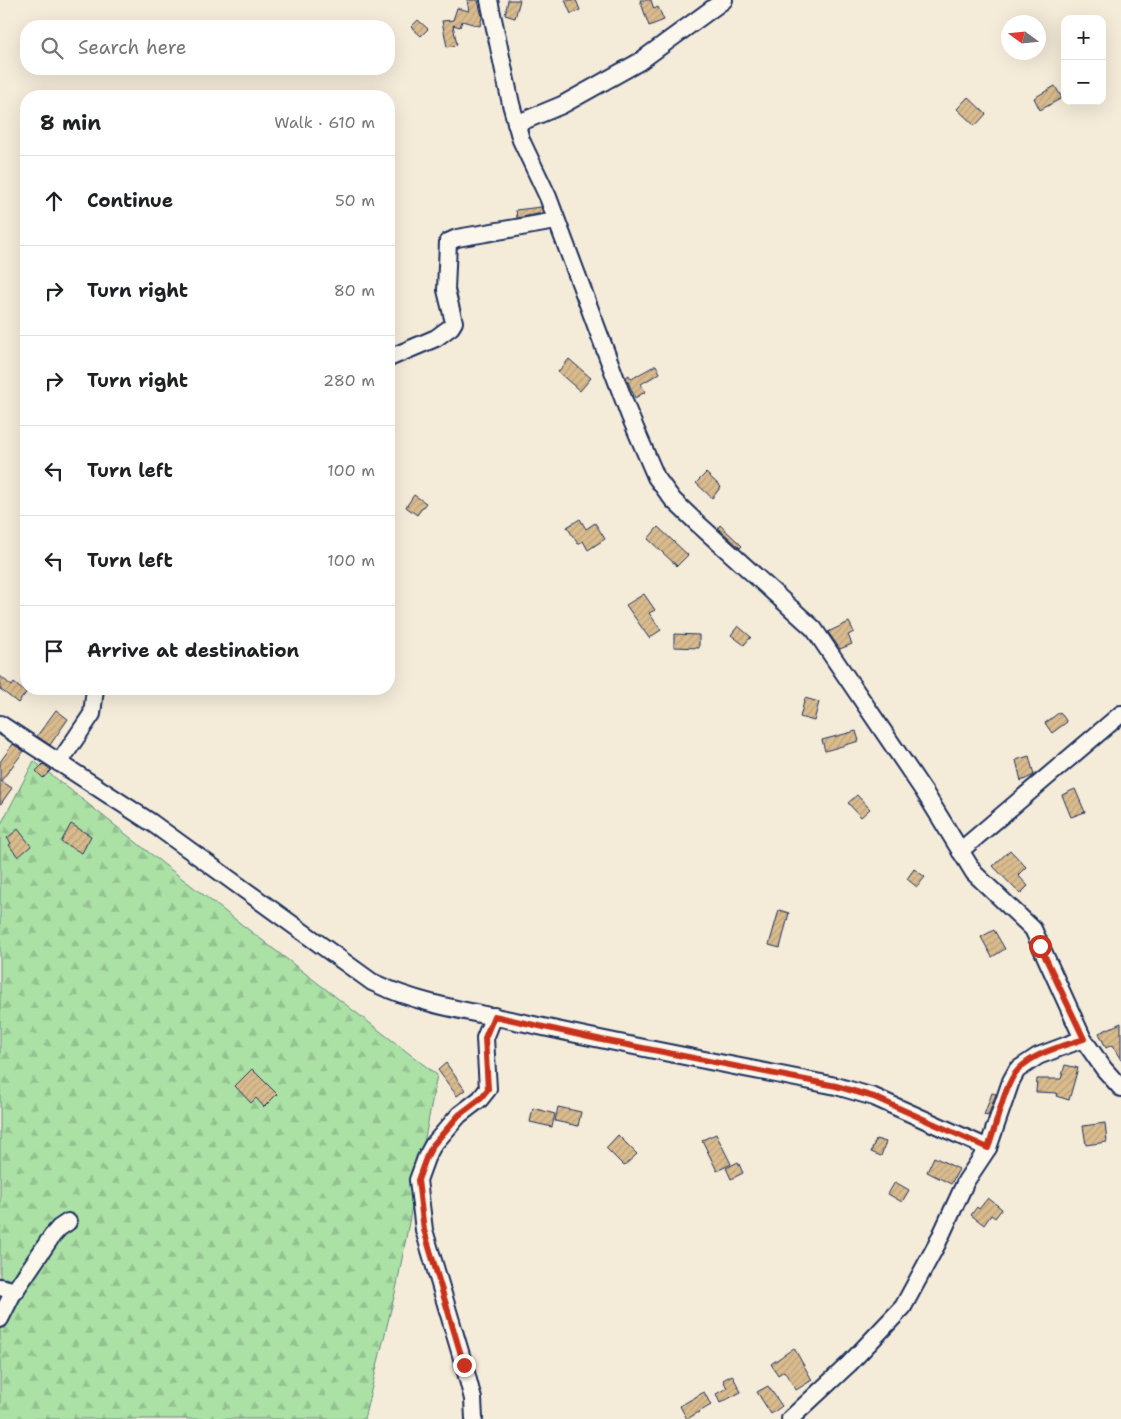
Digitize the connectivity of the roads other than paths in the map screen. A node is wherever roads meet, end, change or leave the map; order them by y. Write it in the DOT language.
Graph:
graph roads {
  1 [pos="489,0"];
  2 [pos="724,0"];
  3 [pos="516,124"];
  4 [pos="556,221"];
  5 [pos="395,355"];
  6 [pos="94,695"];
  7 [pos="1121,714"];
  8 [pos="0,724"];
  9 [pos="59,762"];
  10 [pos="960,851"];
  11 [pos="494,1016"];
  12 [pos="1084,1039"];
  13 [pos="1121,1088"];
  14 [pos="988,1148"];
  15 [pos="68,1222"];
  16 [pos="8,1289"];
  17 [pos="0,1319"];
  18 [pos="474,1419"];
  19 [pos="790,1419"];
  1 -- 3 [label="street"];
  2 -- 3 [label="street"];
  3 -- 4 [label="street"];
  4 -- 5 [label="street"];
  4 -- 10 [label="street"];
  6 -- 9 [label="street"];
  7 -- 10 [label="street"];
  8 -- 9 [label="street"];
  9 -- 11 [label="street"];
  10 -- 12 [label="street"];
  11 -- 14 [label="street"];
  11 -- 18 [label="street"];
  12 -- 13 [label="street"];
  12 -- 14 [label="street"];
  14 -- 19 [label="street"];
  15 -- 16 [label="street"];
  16 -- 17 [label="street"];
}
